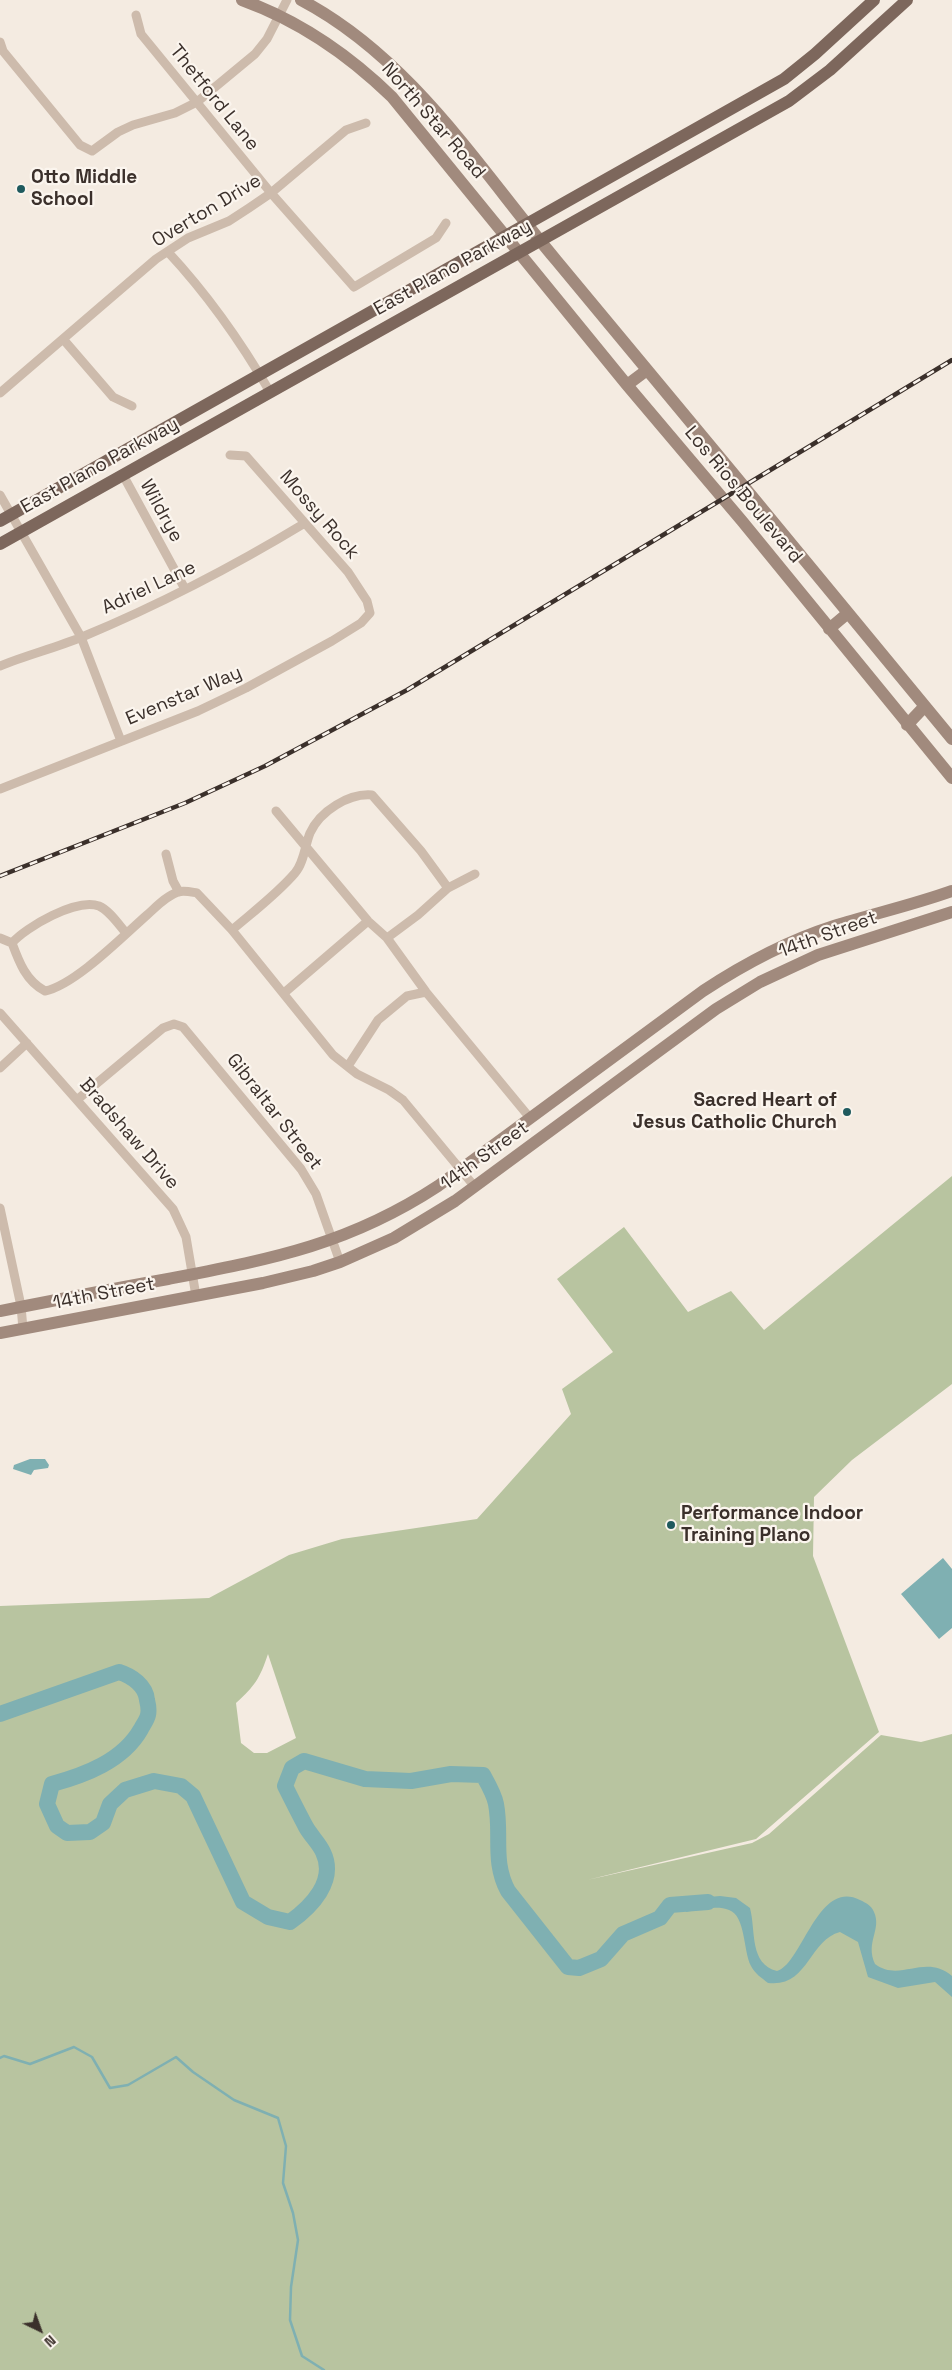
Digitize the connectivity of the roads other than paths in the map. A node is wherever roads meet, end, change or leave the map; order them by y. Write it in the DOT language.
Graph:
graph roads {
  1 [pos="242,0"];
  2 [pos="287,0"];
  3 [pos="301,0"];
  4 [pos="874,0"];
  5 [pos="907,0"];
  6 [pos="136,15"];
  7 [pos="280,16"];
  8 [pos="0,42"];
  9 [pos="815,54"];
  10 [pos="394,67"];
  11 [pos="830,70"];
  12 [pos="379,84"];
  13 [pos="197,102"];
  14 [pos="366,123"];
  15 [pos="688,135"];
  16 [pos="698,153"];
  17 [pos="271,193"];
  18 [pos="446,223"];
  19 [pos="527,225"];
  20 [pos="506,236"];
  21 [pos="540,241"];
  22 [pos="168,252"];
  23 [pos="518,252"];
  24 [pos="389,302"];
  25 [pos="399,320"];
  26 [pos="62,339"];
  27 [pos="647,370"];
  28 [pos="260,375"];
  29 [pos="627,385"];
  30 [pos="270,392"];
  31 [pos="0,393"];
  32 [pos="132,406"];
  33 [pos="230,455"];
  34 [pos="123,475"];
  35 [pos="0,495"];
  36 [pos="12,514"];
  37 [pos="0,521"];
  38 [pos="305,523"];
  39 [pos="22,532"];
  40 [pos="0,544"];
  41 [pos="185,589"];
  42 [pos="370,613"];
  43 [pos="848,613"];
  44 [pos="829,629"];
  45 [pos="81,638"];
  46 [pos="0,666"];
  47 [pos="925,706"];
  48 [pos="907,725"];
  49 [pos="952,739"];
  50 [pos="121,741"];
  51 [pos="952,778"];
  52 [pos="0,789"];
  53 [pos="276,811"];
  54 [pos="306,846"];
  55 [pos="166,854"];
  56 [pos="475,874"];
  57 [pos="448,888"];
  58 [pos="952,890"];
  59 [pos="179,892"];
  60 [pos="952,912"];
  61 [pos="368,921"];
  62 [pos="850,921"];
  63 [pos="232,930"];
  64 [pos="126,933"];
  65 [pos="0,938"];
  66 [pos="387,938"];
  67 [pos="856,942"];
  68 [pos="12,943"];
  69 [pos="703,991"];
  70 [pos="426,992"];
  71 [pos="284,993"];
  72 [pos="716,1009"];
  73 [pos="0,1013"];
  74 [pos="27,1043"];
  75 [pos="614,1056"];
  76 [pos="348,1066"];
  77 [pos="0,1068"];
  78 [pos="626,1075"];
  79 [pos="78,1100"];
  80 [pos="530,1118"];
  81 [pos="460,1169"];
  82 [pos="474,1187"];
  83 [pos="0,1208"];
  84 [pos="332,1241"];
  85 [pos="340,1262"];
  86 [pos="192,1274"];
  87 [pos="196,1296"];
  88 [pos="21,1306"];
  89 [pos="0,1310"];
  90 [pos="23,1329"];
  91 [pos="0,1333"];
  1 -- 7 [label="main road, North Star Road"];
  2 -- 7 [label="street"];
  3 -- 10 [label="main road, North Star Road"];
  4 -- 9 [label="main road, East Plano Parkway"];
  5 -- 11 [label="main road, East Plano Parkway"];
  6 -- 13 [label="street, Thetford Lane"];
  7 -- 12 [label="main road, North Star Road"];
  7 -- 13 [label="street"];
  8 -- 13 [label="street"];
  9 -- 11 [label="main road"];
  9 -- 15 [label="main road, East Plano Parkway"];
  10 -- 12 [label="main road"];
  10 -- 19 [label="main road, North Star Road"];
  11 -- 16 [label="main road, East Plano Parkway"];
  12 -- 20 [label="main road, North Star Road"];
  13 -- 17 [label="street, Thetford Lane"];
  14 -- 17 [label="street, Overton Drive"];
  15 -- 16 [label="main road"];
  15 -- 19 [label="main road, East Plano Parkway"];
  16 -- 21 [label="main road, East Plano Parkway"];
  17 -- 18 [label="street, Thetford Lane"];
  17 -- 22 [label="street, Overton Drive"];
  19 -- 20 [label="main road, East Plano Parkway"];
  19 -- 21 [label="main road, North Star Road"];
  20 -- 23 [label="main road, Los Rios Boulevard"];
  20 -- 24 [label="main road, East Plano Parkway"];
  21 -- 23 [label="main road, East Plano Parkway"];
  21 -- 27 [label="main road, Los Rios Boulevard"];
  22 -- 26 [label="street, Overton Drive"];
  22 -- 28 [label="street"];
  23 -- 25 [label="main road, East Plano Parkway"];
  23 -- 29 [label="main road, Los Rios Boulevard"];
  24 -- 25 [label="main road"];
  24 -- 28 [label="main road, East Plano Parkway"];
  25 -- 30 [label="main road, East Plano Parkway"];
  26 -- 31 [label="street, Overton Drive"];
  26 -- 32 [label="street"];
  27 -- 29 [label="main road"];
  27 -- 43 [label="main road, Los Rios Boulevard"];
  28 -- 30 [label="street"];
  28 -- 36 [label="main road, East Plano Parkway"];
  29 -- 44 [label="main road, Los Rios Boulevard"];
  30 -- 34 [label="main road, East Plano Parkway"];
  33 -- 38 [label="street, Mossy Rock"];
  34 -- 39 [label="main road, East Plano Parkway"];
  34 -- 41 [label="street, Wildrye"];
  35 -- 36 [label="street"];
  36 -- 37 [label="main road, East Plano Parkway"];
  36 -- 39 [label="street"];
  38 -- 41 [label="street, Adriel Lane"];
  38 -- 42 [label="street, Mossy Rock"];
  39 -- 40 [label="main road, East Plano Parkway"];
  39 -- 45 [label="street"];
  41 -- 45 [label="street, Adriel Lane"];
  42 -- 50 [label="street, Evenstar Way"];
  43 -- 44 [label="main road"];
  43 -- 47 [label="main road, Los Rios Boulevard"];
  44 -- 48 [label="main road, Los Rios Boulevard"];
  45 -- 46 [label="street, Adriel Lane"];
  45 -- 50 [label="street"];
  47 -- 48 [label="main road"];
  47 -- 49 [label="main road, Los Rios Boulevard"];
  48 -- 51 [label="main road, Los Rios Boulevard"];
  50 -- 52 [label="street, Evenstar Way"];
  53 -- 54 [label="street"];
  54 -- 57 [label="street"];
  54 -- 61 [label="street"];
  54 -- 63 [label="street"];
  55 -- 59 [label="street"];
  56 -- 57 [label="street"];
  57 -- 66 [label="street"];
  58 -- 62 [label="main road, 14th Street"];
  59 -- 63 [label="street"];
  59 -- 64 [label="street"];
  60 -- 67 [label="main road, 14th Street"];
  61 -- 66 [label="street"];
  61 -- 71 [label="street"];
  62 -- 67 [label="main road"];
  62 -- 69 [label="main road, 14th Street"];
  63 -- 71 [label="street"];
  64 -- 68 [label="street"];
  64 -- 68 [label="street"];
  65 -- 68 [label="street"];
  66 -- 70 [label="street"];
  67 -- 72 [label="main road, 14th Street"];
  69 -- 72 [label="main road"];
  69 -- 75 [label="main road, 14th Street"];
  70 -- 76 [label="street"];
  70 -- 80 [label="street"];
  71 -- 76 [label="street"];
  72 -- 78 [label="main road, 14th Street"];
  73 -- 74 [label="street, Bradshaw Drive"];
  74 -- 77 [label="street"];
  74 -- 79 [label="street, Bradshaw Drive"];
  75 -- 78 [label="main road"];
  75 -- 80 [label="main road, 14th Street"];
  76 -- 81 [label="street"];
  78 -- 82 [label="main road, 14th Street"];
  79 -- 84 [label="street, Gibraltar Street"];
  79 -- 86 [label="street, Bradshaw Drive"];
  80 -- 81 [label="main road, 14th Street"];
  81 -- 82 [label="street"];
  81 -- 84 [label="main road, 14th Street"];
  82 -- 85 [label="main road, 14th Street"];
  83 -- 88 [label="street"];
  84 -- 85 [label="street, Gibraltar Street"];
  84 -- 86 [label="main road, 14th Street"];
  85 -- 87 [label="main road, 14th Street"];
  86 -- 87 [label="street, Bradshaw Drive"];
  86 -- 88 [label="main road, 14th Street"];
  87 -- 90 [label="main road, 14th Street"];
  88 -- 89 [label="main road, 14th Street"];
  88 -- 90 [label="street"];
  90 -- 91 [label="main road, 14th Street"];
}
